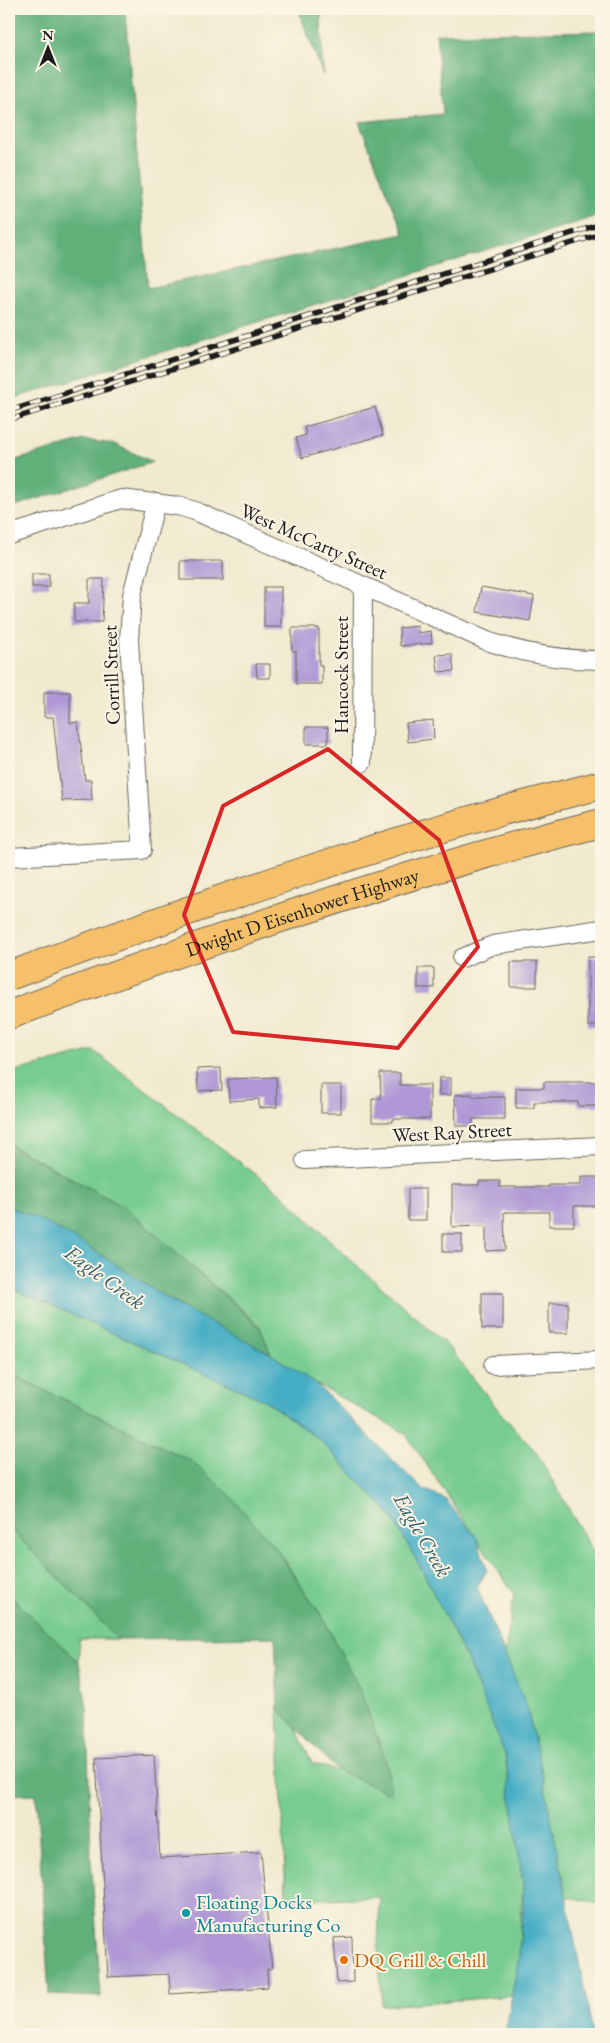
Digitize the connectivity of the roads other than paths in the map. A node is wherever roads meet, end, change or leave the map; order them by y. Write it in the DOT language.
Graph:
graph roads {
  1 [pos="156,502"];
  2 [pos="9,535"];
  3 [pos="363,587"];
  4 [pos="601,660"];
  5 [pos="362,763"];
  6 [pos="601,785"];
  7 [pos="601,823"];
  8 [pos="9,857"];
  9 [pos="601,929"];
  10 [pos="462,958"];
  11 [pos="9,976"];
  12 [pos="9,1015"];
  13 [pos="601,1146"];
  14 [pos="305,1160"];
  15 [pos="601,1360"];
  16 [pos="493,1365"];
  1 -- 2 [label="street, West McCarty Street"];
  1 -- 3 [label="street, West McCarty Street"];
  1 -- 8 [label="street, Corrill Street"];
  3 -- 4 [label="street, West McCarty Street"];
  3 -- 5 [label="street, Hancock Street"];
  6 -- 11 [label="highway, Dwight D Eisenhower Highway"];
  7 -- 12 [label="highway, Dwight D Eisenhower Highway"];
  9 -- 10 [label="street"];
  13 -- 14 [label="street, West Ray Street"];
  15 -- 16 [label="street"];
}
